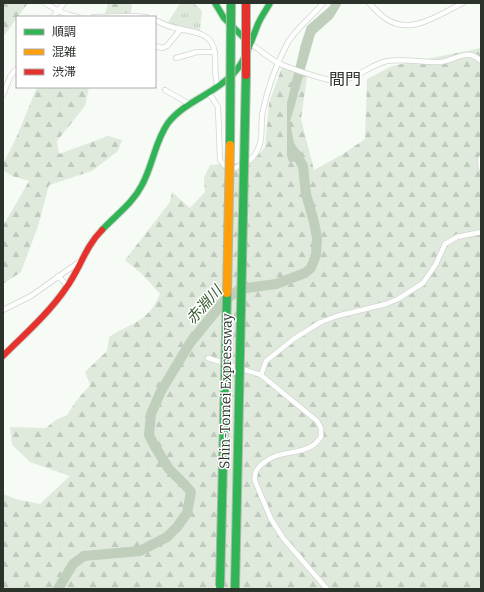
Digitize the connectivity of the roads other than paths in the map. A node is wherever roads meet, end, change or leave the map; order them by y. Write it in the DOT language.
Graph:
graph roads {
  1 [pos="45,3"];
  2 [pos="64,3"];
  3 [pos="215,3"];
  4 [pos="231,3"];
  5 [pos="246,3"];
  6 [pos="270,3"];
  7 [pos="323,3"];
  8 [pos="369,3"];
  9 [pos="463,3"];
  10 [pos="57,11"];
  11 [pos="54,16"];
  12 [pos="68,16"];
  13 [pos="156,20"];
  14 [pos="181,29"];
  15 [pos="251,44"];
  16 [pos="156,46"];
  17 [pos="214,52"];
  18 [pos="176,58"];
  19 [pos="481,61"];
  20 [pos="278,63"];
  21 [pos="16,69"];
  22 [pos="218,87"];
  23 [pos="165,90"];
  24 [pos="209,92"];
  25 [pos="3,95"];
  26 [pos="190,105"];
  27 [pos="481,158"];
  28 [pos="481,168"];
  29 [pos="481,232"];
  30 [pos="80,262"];
  31 [pos="58,276"];
  32 [pos="68,286"];
  33 [pos="3,310"];
  34 [pos="3,356"];
  35 [pos="208,358"];
  36 [pos="261,375"];
  37 [pos="220,586"];
  38 [pos="235,588"];
  39 [pos="327,589"];
  1 -- 10 [label="street"];
  2 -- 10 [label="street"];
  3 -- 15 [label="main road"];
  4 -- 37 [label="main road, Shin-Tomei Expressway, bridge"];
  5 -- 38 [label="main road, Shin-Tomei Expressway, bridge"];
  6 -- 15 [label="main road"];
  7 -- 20 [label="street"];
  8 -- 9 [label="street"];
  10 -- 11 [label="street"];
  10 -- 12 [label="street"];
  13 -- 14 [label="street"];
  14 -- 16 [label="street"];
  14 -- 17 [label="street"];
  15 -- 20 [label="street"];
  15 -- 22 [label="main road"];
  17 -- 18 [label="street"];
  17 -- 22 [label="street"];
  19 -- 20 [label="street"];
  20 -- 24 [label="street"];
  21 -- 25 [label="street"];
  22 -- 24 [label="main road"];
  23 -- 26 [label="street"];
  24 -- 26 [label="main road"];
  26 -- 30 [label="main road"];
  27 -- 28 [label="street"];
  29 -- 36 [label="street"];
  30 -- 31 [label="street"];
  30 -- 32 [label="main road"];
  31 -- 32 [label="street"];
  31 -- 33 [label="street"];
  32 -- 34 [label="main road"];
  35 -- 36 [label="street"];
  36 -- 39 [label="street"];
}
